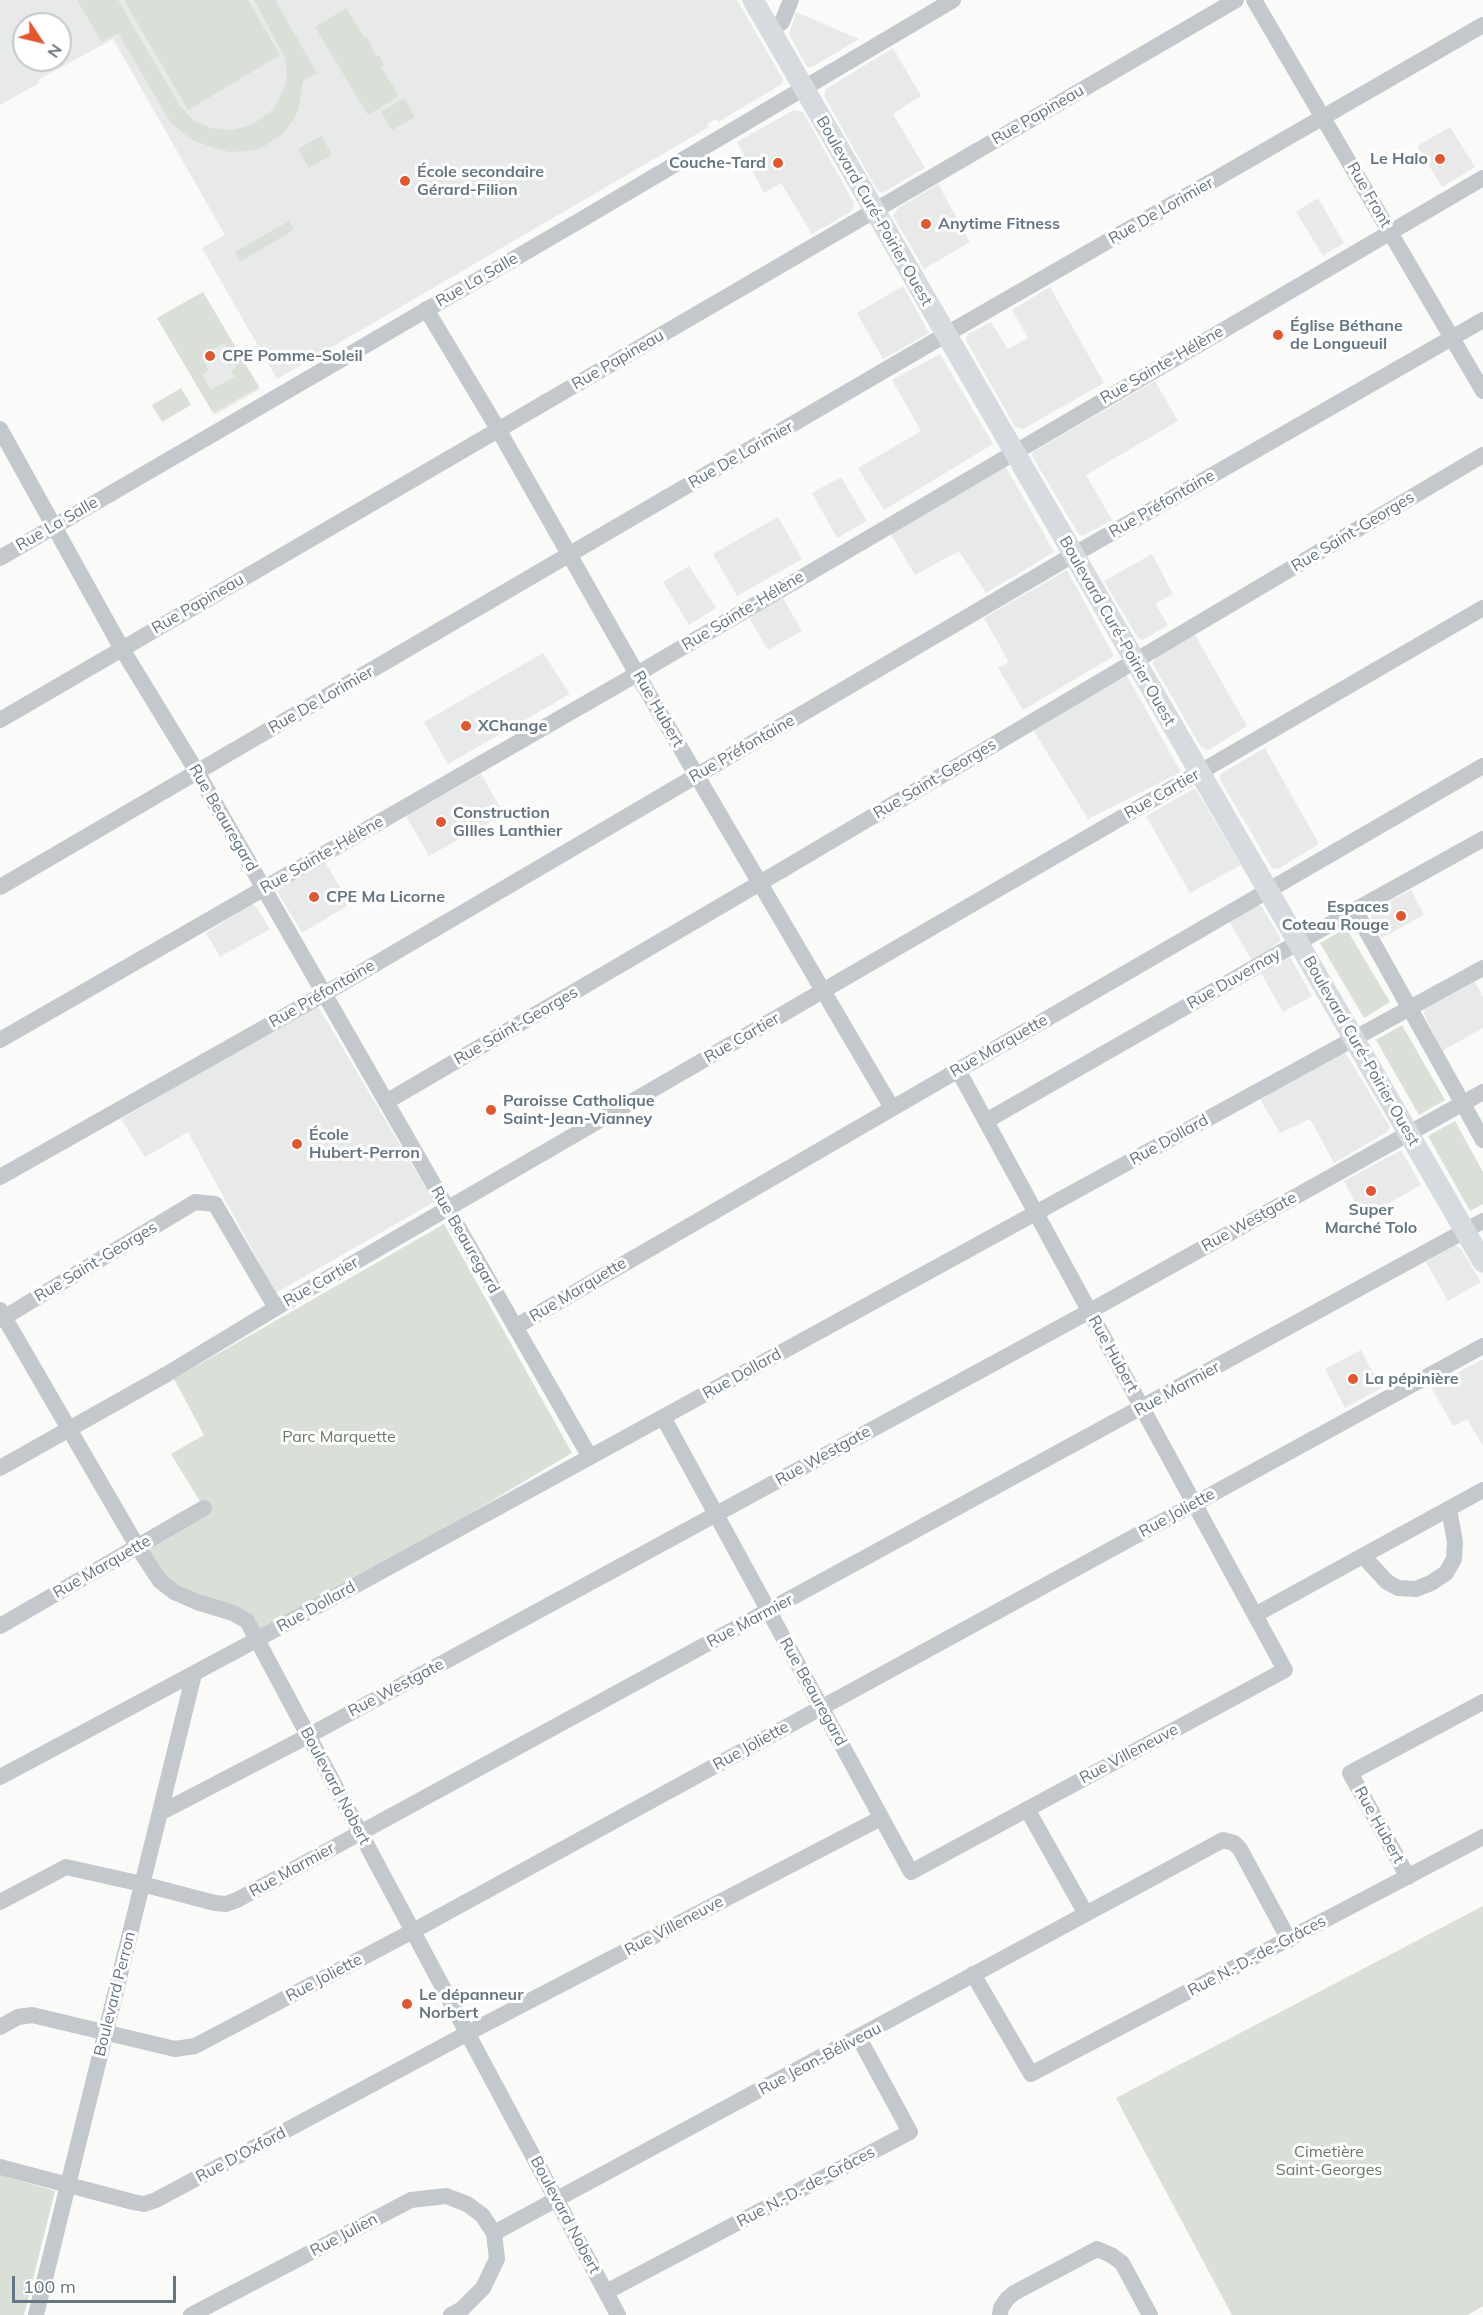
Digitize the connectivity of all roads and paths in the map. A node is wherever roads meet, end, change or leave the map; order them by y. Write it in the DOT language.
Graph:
graph roads {
  1 [pos="753,0"];
  2 [pos="792,0"];
  3 [pos="953,0"];
  4 [pos="1236,0"];
  5 [pos="1254,0"];
  6 [pos="1483,25"];
  7 [pos="770,30"];
  8 [pos="804,89"];
  9 [pos="1323,118"];
  10 [pos="1483,178"];
  11 [pos="873,211"];
  12 [pos="1390,232"];
  13 [pos="426,309"];
  14 [pos="1483,320"];
  15 [pos="945,335"];
  16 [pos="1452,338"];
  17 [pos="1483,391"];
  18 [pos="0,429"];
  19 [pos="498,429"];
  20 [pos="1014,452"];
  21 [pos="1483,455"];
  22 [pos="54,526"];
  23 [pos="570,554"];
  24 [pos="1073,555"];
  25 [pos="0,558"];
  26 [pos="1483,608"];
  27 [pos="122,649"];
  28 [pos="1134,660"];
  29 [pos="637,674"];
  30 [pos="0,720"];
  31 [pos="1483,766"];
  32 [pos="196,772"];
  33 [pos="1199,772"];
  34 [pos="697,776"];
  35 [pos="1483,839"];
  36 [pos="760,883"];
  37 [pos="0,887"];
  38 [pos="263,889"];
  39 [pos="1268,891"];
  40 [pos="1355,910"];
  41 [pos="1298,943"];
  42 [pos="1483,968"];
  43 [pos="823,991"];
  44 [pos="324,994"];
  45 [pos="1409,1008"];
  46 [pos="1354,1039"];
  47 [pos="0,1040"];
  48 [pos="958,1070"];
  49 [pos="1483,1092"];
  50 [pos="386,1102"];
  51 [pos="1462,1103"];
  52 [pos="892,1108"];
  53 [pos="986,1120"];
  54 [pos="1408,1132"];
  55 [pos="1483,1140"];
  56 [pos="0,1177"];
  57 [pos="447,1209"];
  58 [pos="1036,1213"];
  59 [pos="1474,1226"];
  60 [pos="1483,1262"];
  61 [pos="276,1308"];
  62 [pos="1090,1311"];
  63 [pos="1,1316"];
  64 [pos="515,1327"];
  65 [pos="1483,1346"];
  66 [pos="1142,1408"];
  67 [pos="663,1417"];
  68 [pos="69,1428"];
  69 [pos="590,1457"];
  70 [pos="0,1468"];
  71 [pos="1483,1490"];
  72 [pos="1194,1504"];
  73 [pos="204,1508"];
  74 [pos="1449,1509"];
  75 [pos="716,1515"];
  76 [pos="136,1546"];
  77 [pos="1363,1556"];
  78 [pos="769,1611"];
  79 [pos="1255,1615"];
  80 [pos="0,1626"];
  81 [pos="257,1640"];
  82 [pos="1285,1670"];
  83 [pos="194,1674"];
  84 [pos="1483,1702"];
  85 [pos="821,1707"];
  86 [pos="308,1736"];
  87 [pos="0,1777"];
  88 [pos="1027,1809"];
  89 [pos="160,1813"];
  90 [pos="881,1818"];
  91 [pos="360,1833"];
  92 [pos="1483,1837"];
  93 [pos="911,1872"];
  94 [pos="1408,1877"];
  95 [pos="142,1884"];
  96 [pos="0,1902"];
  97 [pos="1086,1914"];
  98 [pos="413,1931"];
  99 [pos="1289,1940"];
  100 [pos="973,1974"];
  101 [pos="0,2027"];
  102 [pos="468,2033"];
  103 [pos="105,2034"];
  104 [pos="859,2038"];
  105 [pos="0,2167"];
  106 [pos="68,2186"];
  107 [pos="556,2200"];
  108 [pos="494,2233"];
  109 [pos="606,2292"];
  110 [pos="36,2315"];
  111 [pos="191,2315"];
  112 [pos="451,2315"];
  113 [pos="618,2315"];
  114 [pos="1000,2315"];
  115 [pos="1150,2315"];
  1 -- 7 [label="main road, Boulevard Curé-Poirier Ouest"];
  2 -- 7 [label="street"];
  3 -- 8 [label="street, Rue La Salle"];
  4 -- 11 [label="street, Rue Papineau"];
  5 -- 9 [label="street, Rue Front"];
  6 -- 9 [label="street, Rue De Lorimier"];
  7 -- 8 [label="main road, Boulevard Curé-Poirier Ouest"];
  8 -- 11 [label="main road, Boulevard Curé-Poirier Ouest"];
  8 -- 13 [label="street, Rue La Salle"];
  9 -- 12 [label="street, Rue Front"];
  9 -- 15 [label="street, Rue De Lorimier"];
  10 -- 12 [label="street, Rue Sainte-Hélène"];
  11 -- 15 [label="main road, Boulevard Curé-Poirier Ouest"];
  11 -- 19 [label="street, Rue Papineau"];
  12 -- 16 [label="street, Rue Front"];
  12 -- 20 [label="street, Rue Sainte-Hélène"];
  13 -- 19 [label="street, Rue Hubert"];
  13 -- 22 [label="street, Rue La Salle"];
  14 -- 16 [label="street, Rue Préfontaine"];
  15 -- 20 [label="main road, Boulevard Curé-Poirier Ouest"];
  15 -- 23 [label="street, Rue De Lorimier"];
  16 -- 17 [label="street, Rue Front"];
  16 -- 24 [label="street, Rue Préfontaine"];
  18 -- 22 [label="street, Rue Beauregard"];
  19 -- 23 [label="street, Rue Hubert"];
  19 -- 27 [label="street, Rue Papineau"];
  20 -- 24 [label="main road, Boulevard Curé-Poirier Ouest"];
  20 -- 29 [label="street, Rue Sainte-Hélène"];
  21 -- 28 [label="street, Rue Saint-Georges"];
  22 -- 25 [label="street, Rue La Salle"];
  22 -- 27 [label="street, Rue Beauregard"];
  23 -- 29 [label="street, Rue Hubert"];
  23 -- 32 [label="street, Rue De Lorimier"];
  24 -- 28 [label="main road, Boulevard Curé-Poirier Ouest"];
  24 -- 34 [label="street, Rue Préfontaine"];
  26 -- 33 [label="street, Rue Cartier"];
  27 -- 30 [label="street, Rue Papineau"];
  27 -- 32 [label="street, Rue Beauregard"];
  28 -- 33 [label="main road, Boulevard Curé-Poirier Ouest"];
  28 -- 36 [label="street, Rue Saint-Georges"];
  29 -- 34 [label="street, Rue Hubert"];
  29 -- 38 [label="street, Rue Sainte-Hélène"];
  31 -- 39 [label="street, Rue Marquette"];
  32 -- 37 [label="street, Rue De Lorimier"];
  32 -- 38 [label="street, Rue Beauregard"];
  33 -- 39 [label="main road, Boulevard Curé-Poirier Ouest"];
  33 -- 43 [label="street, Rue Cartier"];
  34 -- 36 [label="street, Rue Hubert"];
  34 -- 44 [label="street, Rue Préfontaine"];
  35 -- 40 [label="street, Rue Duvernay"];
  36 -- 43 [label="street, Rue Hubert"];
  36 -- 50 [label="street, Rue Saint-Georges"];
  38 -- 44 [label="street, Rue Beauregard"];
  38 -- 47 [label="street, Rue Sainte-Hélène"];
  39 -- 41 [label="main road, Boulevard Curé-Poirier Ouest"];
  39 -- 48 [label="street, Rue Marquette"];
  40 -- 41 [label="street, Rue Duvernay"];
  40 -- 45 [label="street"];
  41 -- 46 [label="main road, Boulevard Curé-Poirier Ouest"];
  41 -- 53 [label="street, Rue Duvernay"];
  42 -- 45 [label="street, Rue Dollard"];
  43 -- 52 [label="street, Rue Hubert"];
  43 -- 57 [label="street, Rue Cartier"];
  44 -- 50 [label="street, Rue Beauregard"];
  44 -- 56 [label="street, Rue Préfontaine"];
  45 -- 46 [label="street, Rue Dollard"];
  45 -- 51 [label="street"];
  46 -- 54 [label="main road, Boulevard Curé-Poirier Ouest"];
  46 -- 58 [label="street, Rue Dollard"];
  48 -- 52 [label="street, Rue Marquette"];
  48 -- 53 [label="street, Rue Hubert"];
  49 -- 51 [label="street, Rue Westgate"];
  50 -- 57 [label="street, Rue Beauregard"];
  51 -- 54 [label="street, Rue Westgate"];
  51 -- 55 [label="street"];
  52 -- 64 [label="street, Rue Marquette"];
  53 -- 58 [label="street, Rue Hubert"];
  54 -- 59 [label="main road, Boulevard Curé-Poirier Ouest"];
  54 -- 62 [label="street, Rue Westgate"];
  57 -- 61 [label="street, Rue Cartier"];
  57 -- 64 [label="street, Rue Beauregard"];
  58 -- 62 [label="street, Rue Hubert"];
  58 -- 67 [label="street, Rue Dollard"];
  59 -- 60 [label="main road, Boulevard Curé-Poirier Ouest"];
  59 -- 66 [label="street, Rue Marmier"];
  61 -- 63 [label="street, Rue Saint-Georges"];
  61 -- 68 [label="street, Rue Cartier"];
  62 -- 66 [label="street, Rue Hubert"];
  62 -- 75 [label="street, Rue Westgate"];
  63 -- 68 [label="street, Boulevard Nobert"];
  64 -- 69 [label="street, Rue Beauregard"];
  65 -- 72 [label="street, Rue Joliette"];
  66 -- 72 [label="street, Rue Hubert"];
  66 -- 78 [label="street, Rue Marmier"];
  67 -- 69 [label="street, Rue Dollard"];
  67 -- 75 [label="street, Rue Beauregard"];
  68 -- 70 [label="street, Rue Cartier"];
  68 -- 76 [label="street, Boulevard Nobert"];
  69 -- 81 [label="street, Rue Dollard"];
  71 -- 74 [label="street"];
  72 -- 79 [label="street, Rue Hubert"];
  72 -- 85 [label="street, Rue Joliette"];
  73 -- 76 [label="street, Rue Marquette"];
  74 -- 77 [label="street"];
  74 -- 77 [label="street"];
  75 -- 78 [label="street, Rue Beauregard"];
  75 -- 86 [label="street, Rue Westgate"];
  76 -- 80 [label="street, Rue Marquette"];
  76 -- 81 [label="street, Boulevard Nobert"];
  77 -- 79 [label="street"];
  78 -- 85 [label="street, Rue Beauregard"];
  78 -- 91 [label="street, Rue Marmier"];
  79 -- 82 [label="street, Rue Hubert"];
  81 -- 83 [label="street, Rue Dollard"];
  81 -- 86 [label="street, Boulevard Nobert"];
  82 -- 88 [label="street, Rue Villeneuve"];
  83 -- 87 [label="street, Rue Dollard"];
  83 -- 89 [label="street, Boulevard Perron"];
  84 -- 94 [label="street, Rue Hubert"];
  85 -- 90 [label="street, Rue Beauregard"];
  85 -- 98 [label="street, Rue Joliette"];
  86 -- 89 [label="street, Rue Westgate"];
  86 -- 91 [label="street, Boulevard Nobert"];
  88 -- 93 [label="street, Rue Villeneuve"];
  88 -- 97 [label="street"];
  89 -- 95 [label="street, Boulevard Perron"];
  90 -- 93 [label="street, Rue Beauregard"];
  90 -- 102 [label="street, Rue Villeneuve"];
  91 -- 95 [label="street, Rue Marmier"];
  91 -- 98 [label="street, Boulevard Nobert"];
  92 -- 94 [label="street, Rue N.-D.-de-Grâces"];
  94 -- 99 [label="street, Rue N.-D.-de-Grâces"];
  95 -- 96 [label="street, Rue Marmier"];
  95 -- 103 [label="street, Boulevard Perron"];
  97 -- 99 [label="street, Rue Jean-Béliveau"];
  97 -- 100 [label="street, Rue Jean-Béliveau"];
  98 -- 102 [label="street, Boulevard Nobert"];
  98 -- 103 [label="street, Rue Joliette"];
  99 -- 100 [label="street, Rue N.-D.-de-Grâces"];
  100 -- 104 [label="street, Rue Jean-Béliveau"];
  101 -- 103 [label="street, Rue Joliette"];
  102 -- 106 [label="street, Rue D'Oxford"];
  102 -- 107 [label="street, Boulevard Nobert"];
  103 -- 106 [label="street, Boulevard Perron"];
  104 -- 107 [label="street, Rue Jean-Béliveau"];
  104 -- 109 [label="street, Rue N.-D.-de-Grâces"];
  105 -- 106 [label="street, Rue D'Oxford"];
  106 -- 110 [label="street, Boulevard Perron"];
  107 -- 108 [label="street, Rue Jean-Béliveau"];
  107 -- 109 [label="street, Boulevard Nobert"];
  108 -- 111 [label="street, Rue Julien"];
  108 -- 112 [label="street"];
  109 -- 113 [label="street, Boulevard Nobert"];
  114 -- 115 [label="street"];
}
